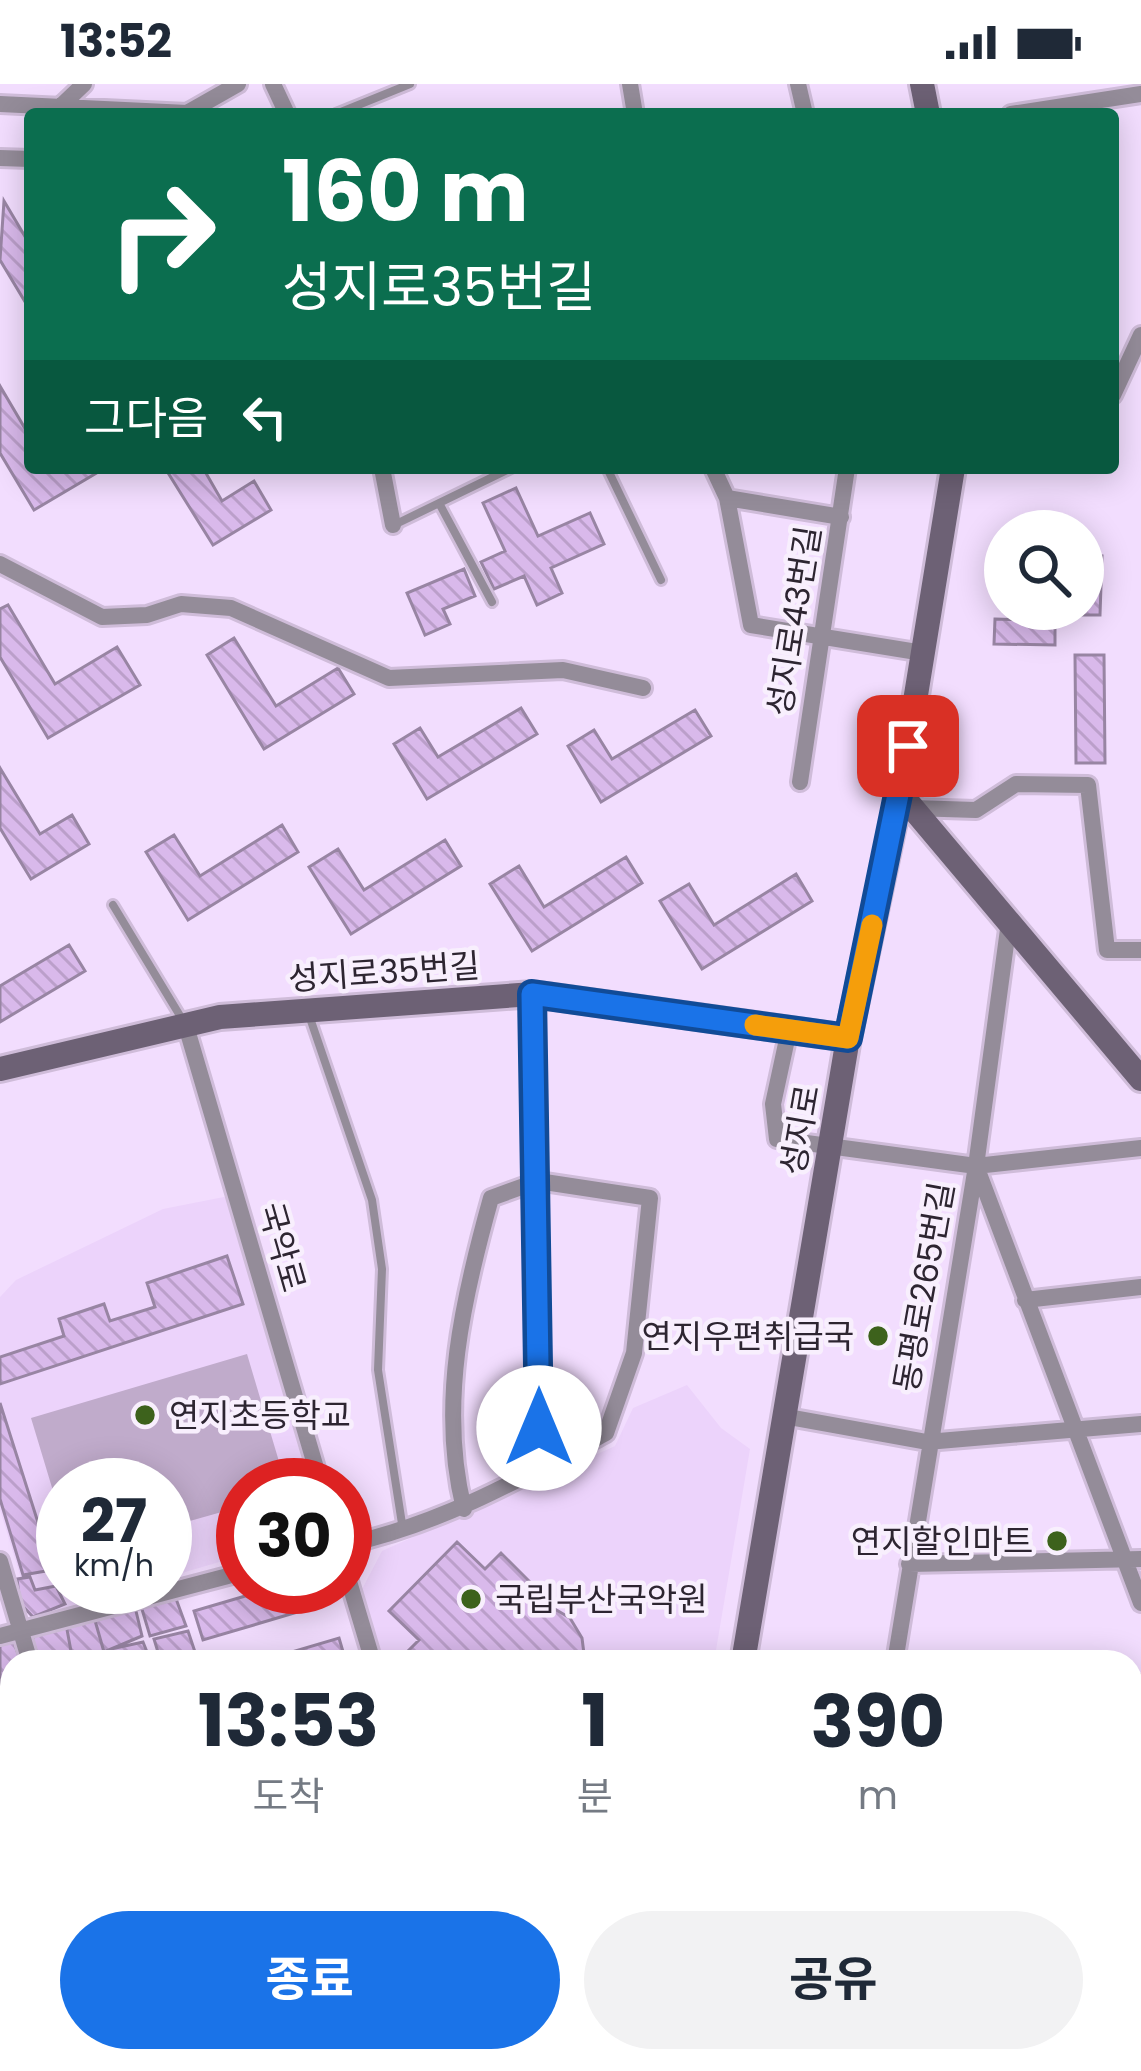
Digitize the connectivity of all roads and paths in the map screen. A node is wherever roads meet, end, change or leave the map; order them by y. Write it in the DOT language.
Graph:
graph roads {
  1 [pos="84,84"];
  2 [pos="238,84"];
  3 [pos="410,84"];
  4 [pos="1141,94"];
  5 [pos="0,104"];
  6 [pos="62,104"];
  7 [pos="124,108"];
  8 [pos="194,108"];
  9 [pos="351,108"];
  10 [pos="1050,108"];
  11 [pos="1141,334"];
  12 [pos="1119,382"];
  13 [pos="383,474"];
  14 [pos="499,474"];
  15 [pos="610,474"];
  16 [pos="716,474"];
  17 [pos="846,474"];
  18 [pos="952,474"];
  19 [pos="727,498"];
  20 [pos="439,503"];
  21 [pos="841,517"];
  22 [pos="393,525"];
  23 [pos="0,564"];
  24 [pos="661,580"];
  25 [pos="492,602"];
  26 [pos="822,636"];
  27 [pos="923,653"];
  28 [pos="643,688"];
  29 [pos="800,782"];
  30 [pos="906,800"];
  31 [pos="113,905"];
  32 [pos="1009,922"];
  33 [pos="1141,950"];
  34 [pos="532,994"];
  35 [pos="307,1011"];
  36 [pos="186,1026"];
  37 [pos="789,1030"];
  38 [pos="848,1038"];
  39 [pos="0,1069"];
  40 [pos="1141,1079"];
  41 [pos="830,1146"];
  42 [pos="1141,1148"];
  43 [pos="976,1166"];
  44 [pos="538,1181"];
  45 [pos="1141,1287"];
  46 [pos="1025,1300"];
  47 [pos="783,1416"];
  48 [pos="1141,1424"];
  49 [pos="1073,1433"];
  50 [pos="927,1442"];
  51 [pos="313,1458"];
  52 [pos="539,1469"];
  53 [pos="464,1509"];
  54 [pos="404,1532"];
  55 [pos="372,1539"];
  56 [pos="1133,1560"];
  57 [pos="0,1561"];
  58 [pos="910,1564"];
  59 [pos="216,1579"];
  60 [pos="1141,1603"];
  61 [pos="359,1614"];
  62 [pos="20,1630"];
  63 [pos="0,1636"];
  64 [pos="26,1650"];
  65 [pos="369,1650"];
  66 [pos="745,1650"];
  67 [pos="898,1650"];
  1 -- 6 [label="street"];
  2 -- 8 [label="street"];
  3 -- 9 [label="lane"];
  4 -- 10 [label="street"];
  5 -- 6 [label="street"];
  6 -- 7 [label="street"];
  11 -- 12 [label="street"];
  13 -- 22 [label="street"];
  14 -- 20 [label="lane"];
  15 -- 24 [label="lane"];
  16 -- 19 [label="street"];
  17 -- 21 [label="street, 성지로43번길"];
  18 -- 27 [label="main road, 성지로"];
  19 -- 21 [label="street"];
  19 -- 26 [label="street"];
  20 -- 22 [label="lane"];
  20 -- 25 [label="lane"];
  21 -- 26 [label="street, 성지로43번길"];
  23 -- 28 [label="street"];
  26 -- 27 [label="street"];
  26 -- 29 [label="street, 성지로43번길"];
  27 -- 30 [label="main road, 성지로"];
  30 -- 32 [label="main road"];
  30 -- 33 [label="street"];
  30 -- 38 [label="main road, 성지로"];
  31 -- 36 [label="lane"];
  32 -- 40 [label="main road"];
  32 -- 43 [label="street, 동평로265번길"];
  34 -- 35 [label="main road, 성지로35번길"];
  34 -- 37 [label="main road, 성지로35번길"];
  34 -- 44 [label="street"];
  35 -- 36 [label="main road, 성지로35번길"];
  35 -- 54 [label="lane"];
  36 -- 39 [label="main road, 성지로35번길"];
  36 -- 51 [label="street, 국악로"];
  37 -- 38 [label="main road, 성지로35번길"];
  37 -- 41 [label="street"];
  38 -- 41 [label="main road, 성지로"];
  41 -- 43 [label="street"];
  41 -- 47 [label="main road, 성지로"];
  42 -- 43 [label="street"];
  43 -- 46 [label="street"];
  43 -- 50 [label="street, 동평로265번길"];
  44 -- 52 [label="street"];
  44 -- 52 [label="street"];
  44 -- 53 [label="street"];
  45 -- 46 [label="street"];
  46 -- 49 [label="street"];
  47 -- 50 [label="street"];
  47 -- 66 [label="main road, 성지로"];
  48 -- 49 [label="street"];
  49 -- 50 [label="street"];
  49 -- 56 [label="street"];
  50 -- 58 [label="street, 동평로265번길"];
  52 -- 53 [label="street"];
  53 -- 54 [label="street"];
  54 -- 55 [label="street"];
  56 -- 58 [label="street"];
  56 -- 60 [label="street"];
  57 -- 62 [label="street"];
  58 -- 67 [label="street, 동평로265번길"];
  59 -- 62 [label="street"];
  61 -- 65 [label="street"];
  62 -- 63 [label="street"];
  62 -- 64 [label="street"];
}
